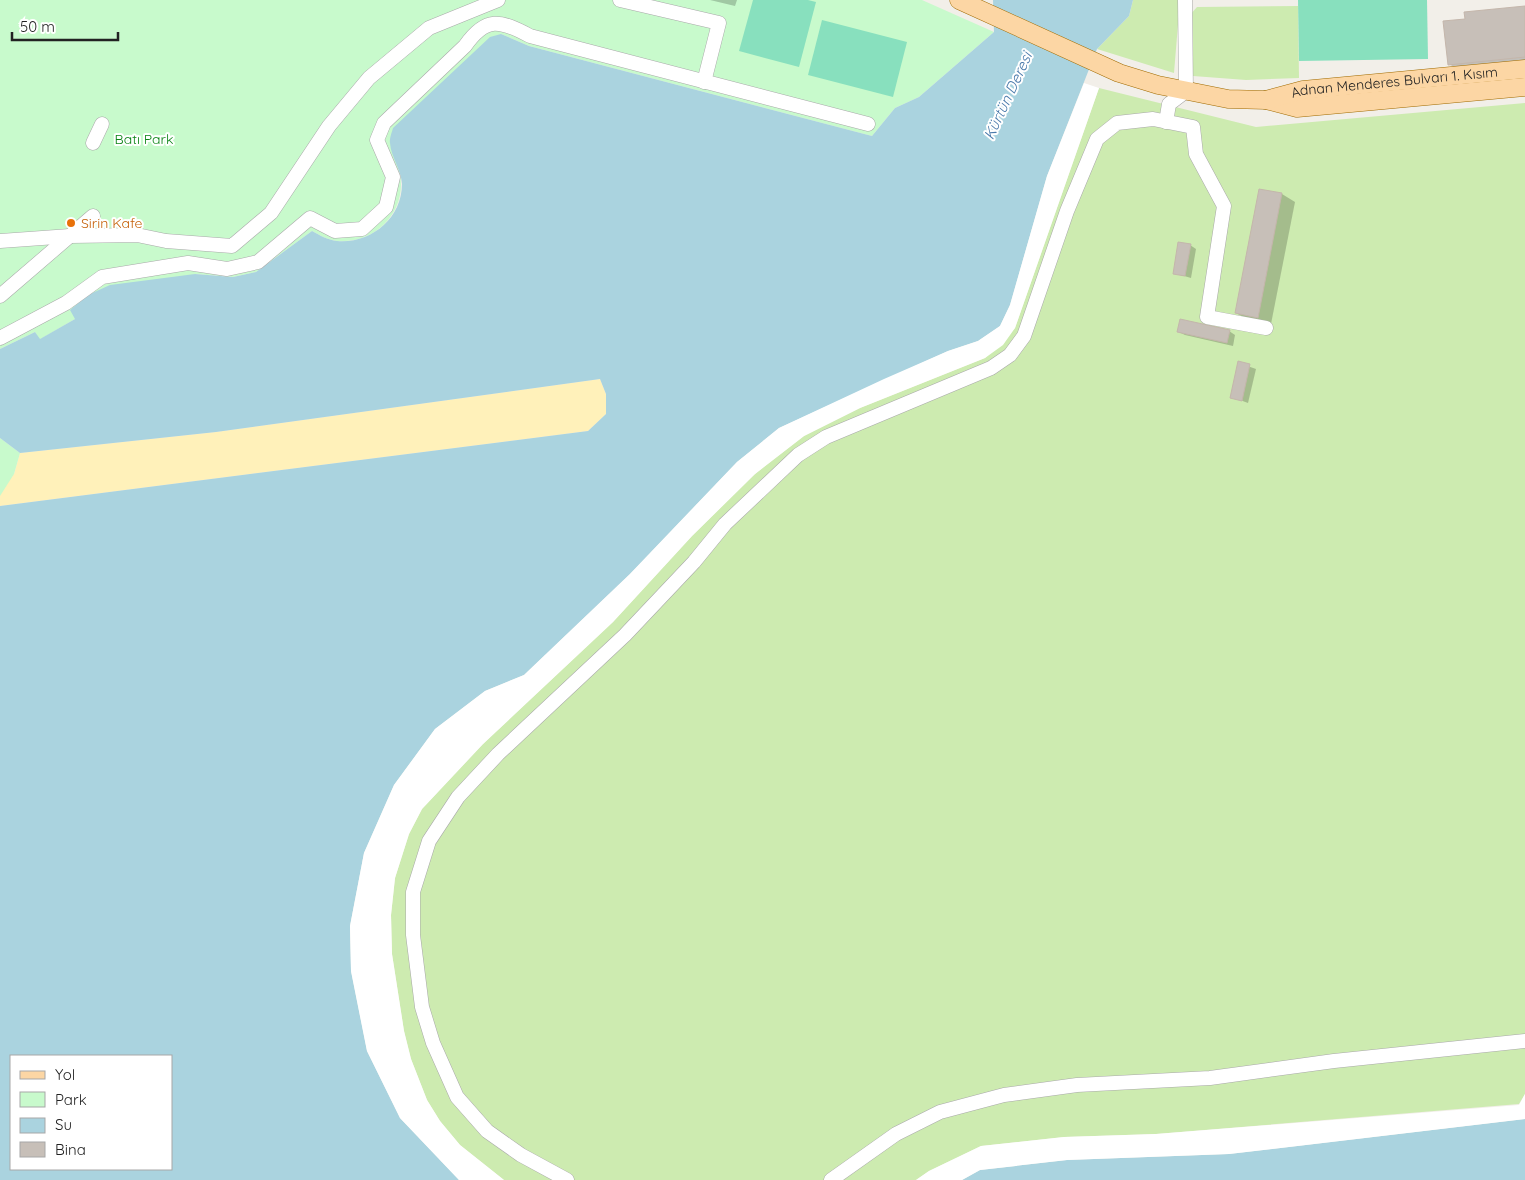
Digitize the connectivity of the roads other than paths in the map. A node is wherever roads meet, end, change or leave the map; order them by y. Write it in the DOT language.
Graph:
graph roads {
  1 [pos="498,0"];
  2 [pos="620,0"];
  3 [pos="1185,0"];
  4 [pos="961,1"];
  5 [pos="1525,69"];
  6 [pos="704,82"];
  7 [pos="1525,87"];
  8 [pos="1186,91"];
  9 [pos="1266,100"];
  10 [pos="1166,122"];
  11 [pos="102,124"];
  12 [pos="868,124"];
  13 [pos="93,143"];
  14 [pos="93,216"];
  15 [pos="70,236"];
  16 [pos="0,241"];
  17 [pos="0,296"];
  18 [pos="1266,328"];
  19 [pos="0,338"];
  20 [pos="1525,1041"];
  21 [pos="568,1180"];
  22 [pos="831,1180"];
  1 -- 15 [label="street"];
  2 -- 6 [label="street"];
  3 -- 8 [label="street"];
  4 -- 8 [label="main road, Adnan Menderes Bulvarı 1. Kısım"];
  5 -- 9 [label="main road, Adnan Menderes Bulvarı 1. Kısım"];
  6 -- 12 [label="street"];
  6 -- 19 [label="street"];
  7 -- 9 [label="main road, Adnan Menderes Bulvarı 1. Kısım"];
  8 -- 9 [label="main road, Adnan Menderes Bulvarı 1. Kısım"];
  8 -- 10 [label="street"];
  10 -- 18 [label="street"];
  10 -- 21 [label="street"];
  11 -- 13 [label="street"];
  14 -- 15 [label="street"];
  15 -- 16 [label="street"];
  15 -- 17 [label="street"];
  20 -- 22 [label="street"];
}
